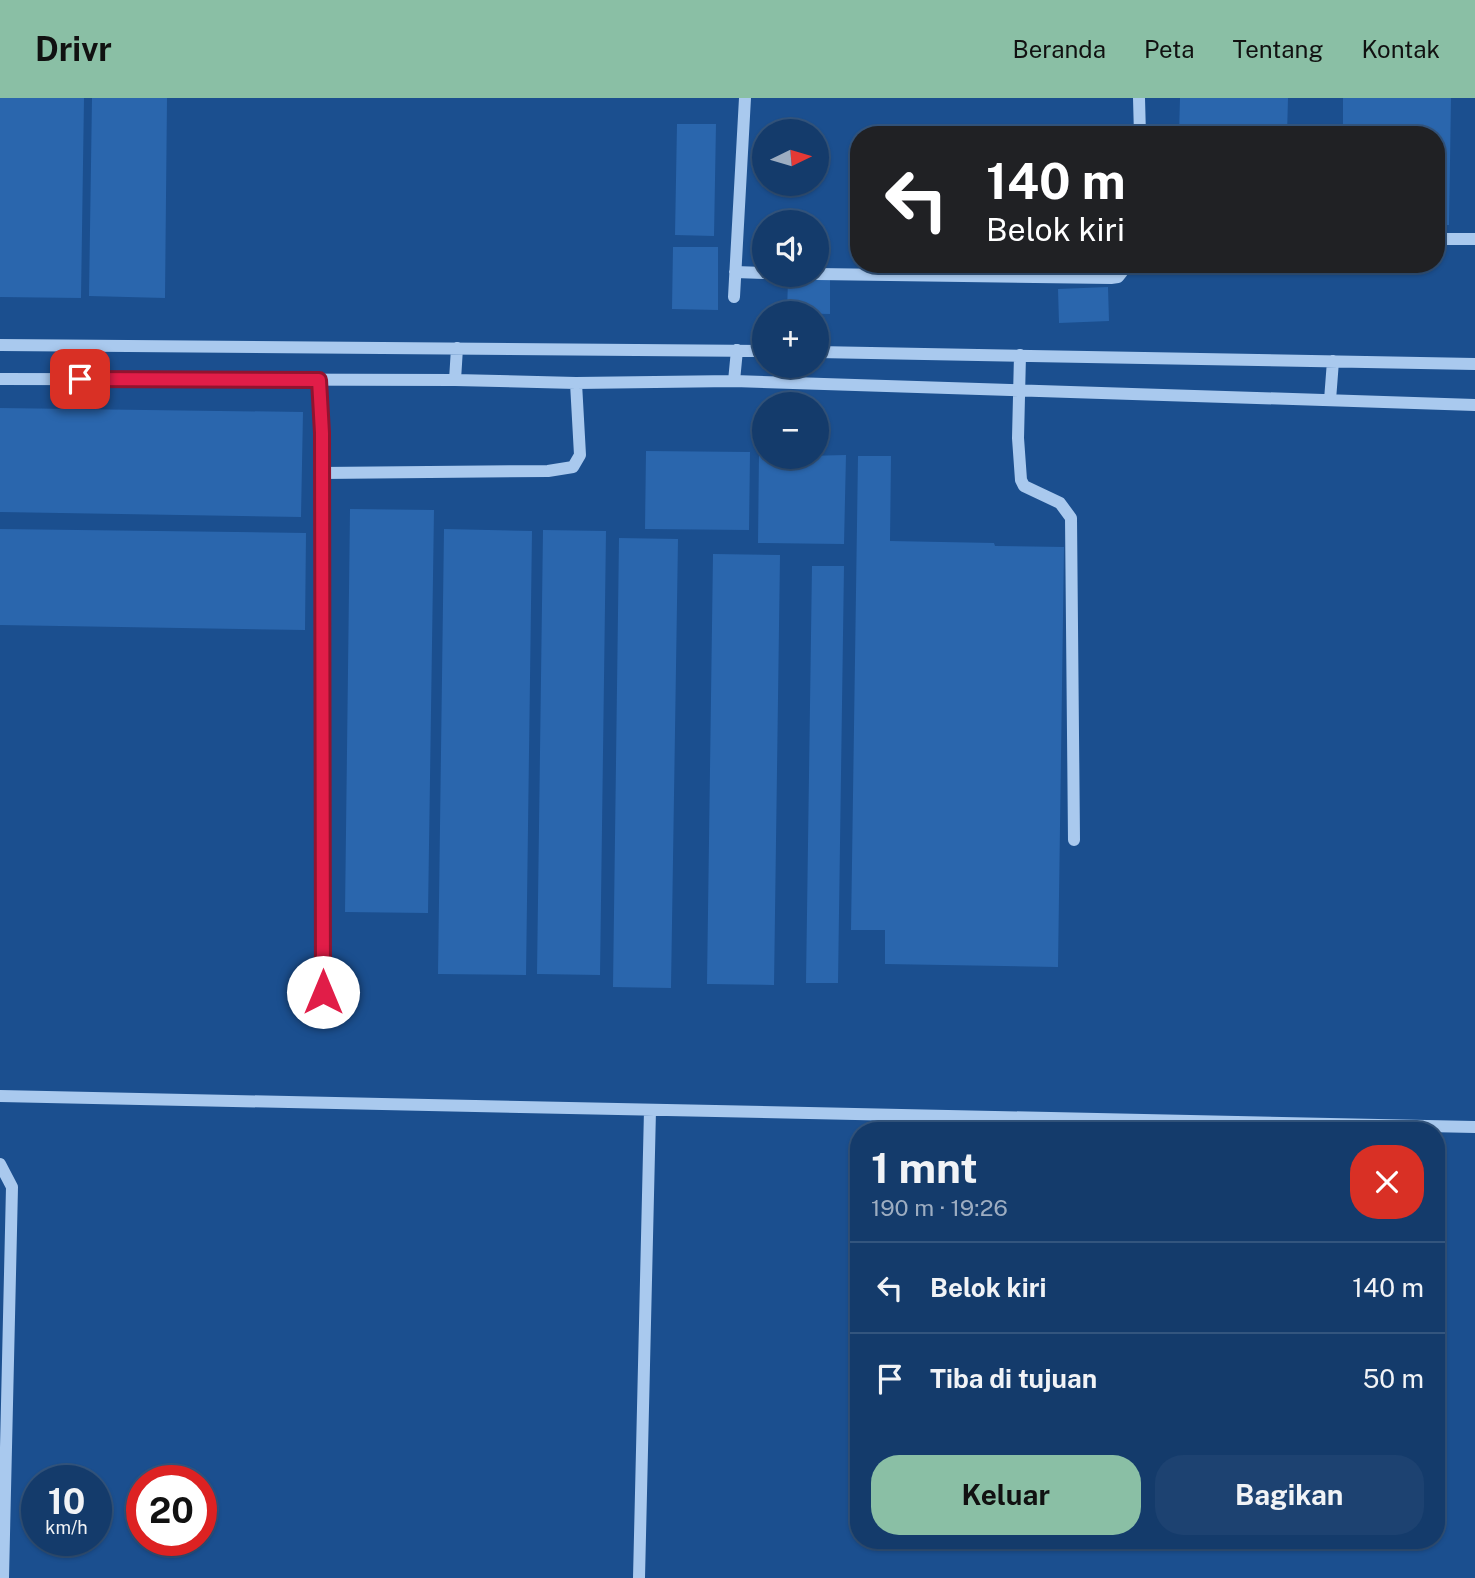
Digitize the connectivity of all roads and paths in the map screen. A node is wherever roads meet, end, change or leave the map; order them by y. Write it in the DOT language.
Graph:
graph roads {
  1 [pos="745,98"];
  2 [pos="1139,98"];
  3 [pos="1140,126"];
  4 [pos="1445,239"];
  5 [pos="1475,239"];
  6 [pos="735,272"];
  7 [pos="752,273"];
  8 [pos="1121,273"];
  9 [pos="829,274"];
  10 [pos="734,297"];
  11 [pos="0,345"];
  12 [pos="457,348"];
  13 [pos="737,350"];
  14 [pos="752,351"];
  15 [pos="829,352"];
  16 [pos="1020,355"];
  17 [pos="1333,361"];
  18 [pos="1475,364"];
  19 [pos="0,379"];
  20 [pos="319,380"];
  21 [pos="455,380"];
  22 [pos="734,382"];
  23 [pos="576,383"];
  24 [pos="1019,390"];
  25 [pos="1330,400"];
  26 [pos="1475,405"];
  27 [pos="321,473"];
  28 [pos="1074,840"];
  29 [pos="323,992"];
  30 [pos="0,1096"];
  31 [pos="650,1110"];
  32 [pos="1029,1122"];
  33 [pos="1445,1127"];
  34 [pos="1475,1127"];
  35 [pos="0,1164"];
  36 [pos="3,1578"];
  37 [pos="639,1578"];
  1 -- 6 [label="street"];
  2 -- 3 [label="street"];
  4 -- 5 [label="street"];
  6 -- 7 [label="street"];
  6 -- 10 [label="street"];
  8 -- 9 [label="street"];
  11 -- 12 [label="street"];
  12 -- 13 [label="street"];
  12 -- 21 [label="street"];
  13 -- 14 [label="street"];
  13 -- 22 [label="street"];
  15 -- 16 [label="street"];
  16 -- 17 [label="street"];
  16 -- 24 [label="street"];
  17 -- 18 [label="street"];
  17 -- 25 [label="street"];
  19 -- 20 [label="street"];
  20 -- 21 [label="street"];
  20 -- 27 [label="street"];
  21 -- 23 [label="street"];
  22 -- 23 [label="street"];
  22 -- 24 [label="street"];
  23 -- 27 [label="street"];
  24 -- 25 [label="street"];
  24 -- 28 [label="street"];
  25 -- 26 [label="street"];
  27 -- 29 [label="street"];
  30 -- 31 [label="street"];
  31 -- 32 [label="street"];
  31 -- 37 [label="street"];
  33 -- 34 [label="street"];
  35 -- 36 [label="street"];
}
